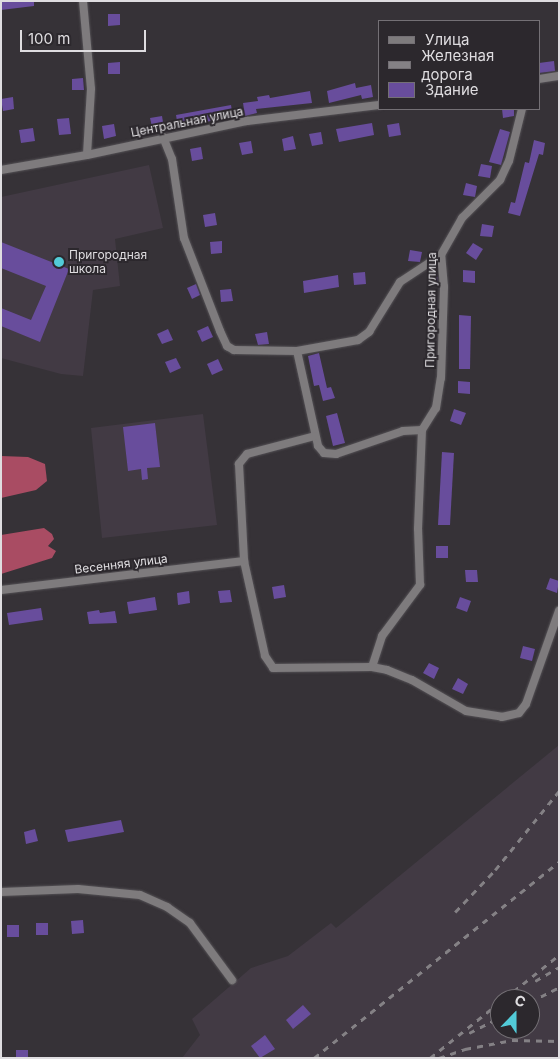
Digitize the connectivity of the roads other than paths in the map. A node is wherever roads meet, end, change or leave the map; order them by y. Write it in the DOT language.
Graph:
graph roads {
  1 [pos="83,1"];
  2 [pos="559,76"];
  3 [pos="540,79"];
  4 [pos="378,105"];
  5 [pos="522,110"];
  6 [pos="163,137"];
  7 [pos="88,155"];
  8 [pos="1,170"];
  9 [pos="441,254"];
  10 [pos="296,351"];
  11 [pos="422,430"];
  12 [pos="316,436"];
  13 [pos="244,561"];
  14 [pos="1,590"];
  15 [pos="559,611"];
  16 [pos="372,667"];
  17 [pos="1,892"];
  18 [pos="232,980"];
  1 -- 7 [label="street"];
  2 -- 3 [label="street"];
  4 -- 6 [label="street, Центральная улица"];
  5 -- 9 [label="street, Пригородная улица"];
  6 -- 7 [label="street, Центральная улица"];
  6 -- 10 [label="street"];
  7 -- 8 [label="street, Центральная улица"];
  9 -- 10 [label="street"];
  9 -- 11 [label="street, Пригородная улица"];
  10 -- 12 [label="street"];
  11 -- 12 [label="street"];
  11 -- 16 [label="street"];
  12 -- 13 [label="street"];
  13 -- 14 [label="street, Весенняя улица"];
  13 -- 16 [label="street"];
  15 -- 16 [label="street"];
  17 -- 18 [label="street"];
}
